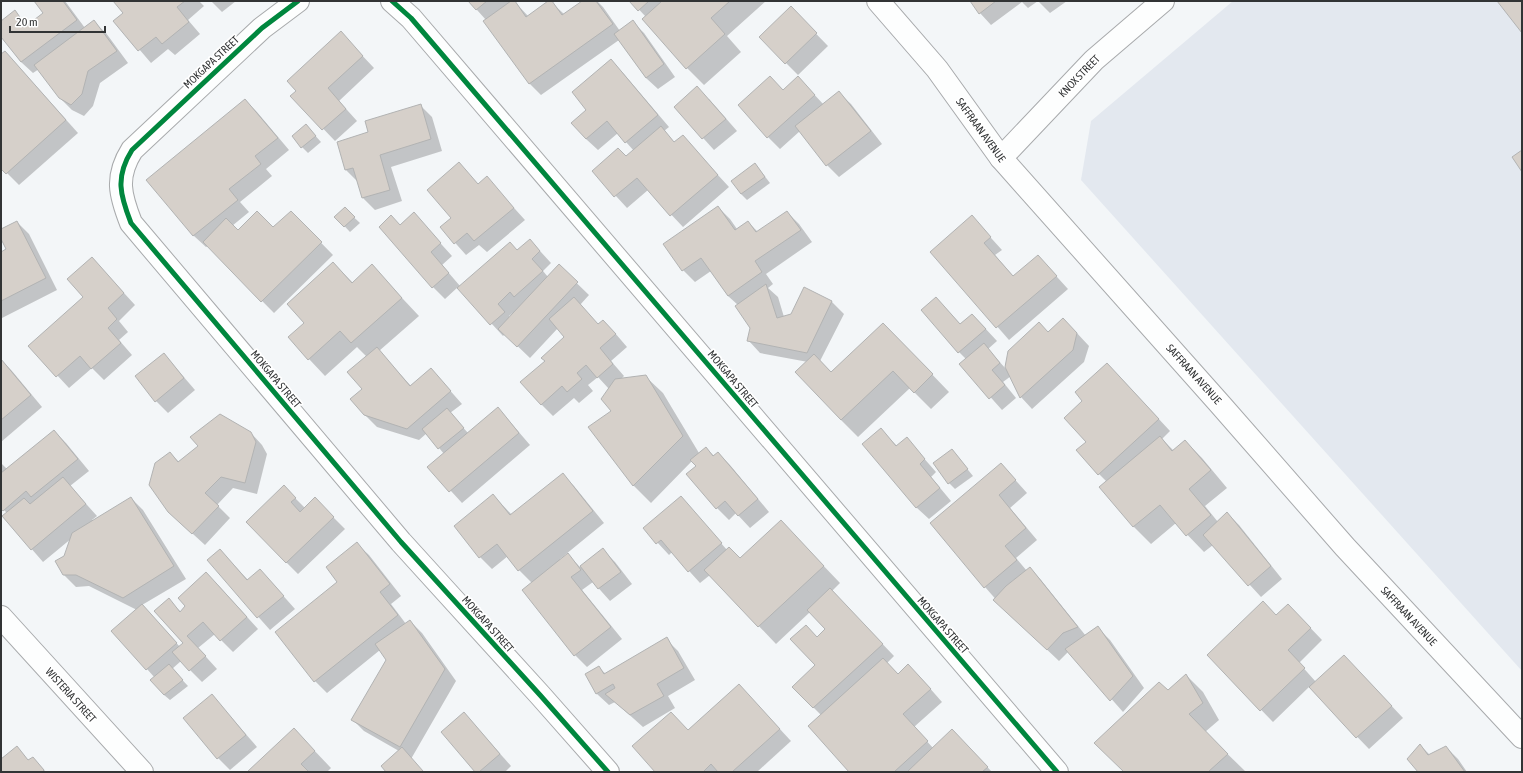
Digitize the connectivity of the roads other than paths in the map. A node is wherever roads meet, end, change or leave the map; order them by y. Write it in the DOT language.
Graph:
graph roads {
  1 [pos="298,1"];
  2 [pos="392,1"];
  3 [pos="878,1"];
  4 [pos="1163,1"];
  5 [pos="1001,158"];
  6 [pos="1,617"];
  7 [pos="1522,737"];
  8 [pos="142,772"];
  9 [pos="608,772"];
  10 [pos="1056,772"];
  1 -- 9 [label="street, MOKGAPA STREET"];
  2 -- 10 [label="street, MOKGAPA STREET"];
  3 -- 5 [label="street, SAFFRAAN AVENUE"];
  4 -- 5 [label="street, KNOX STREET"];
  5 -- 7 [label="street, SAFFRAAN AVENUE"];
  6 -- 8 [label="street, WISTERIA STREET"];
}
